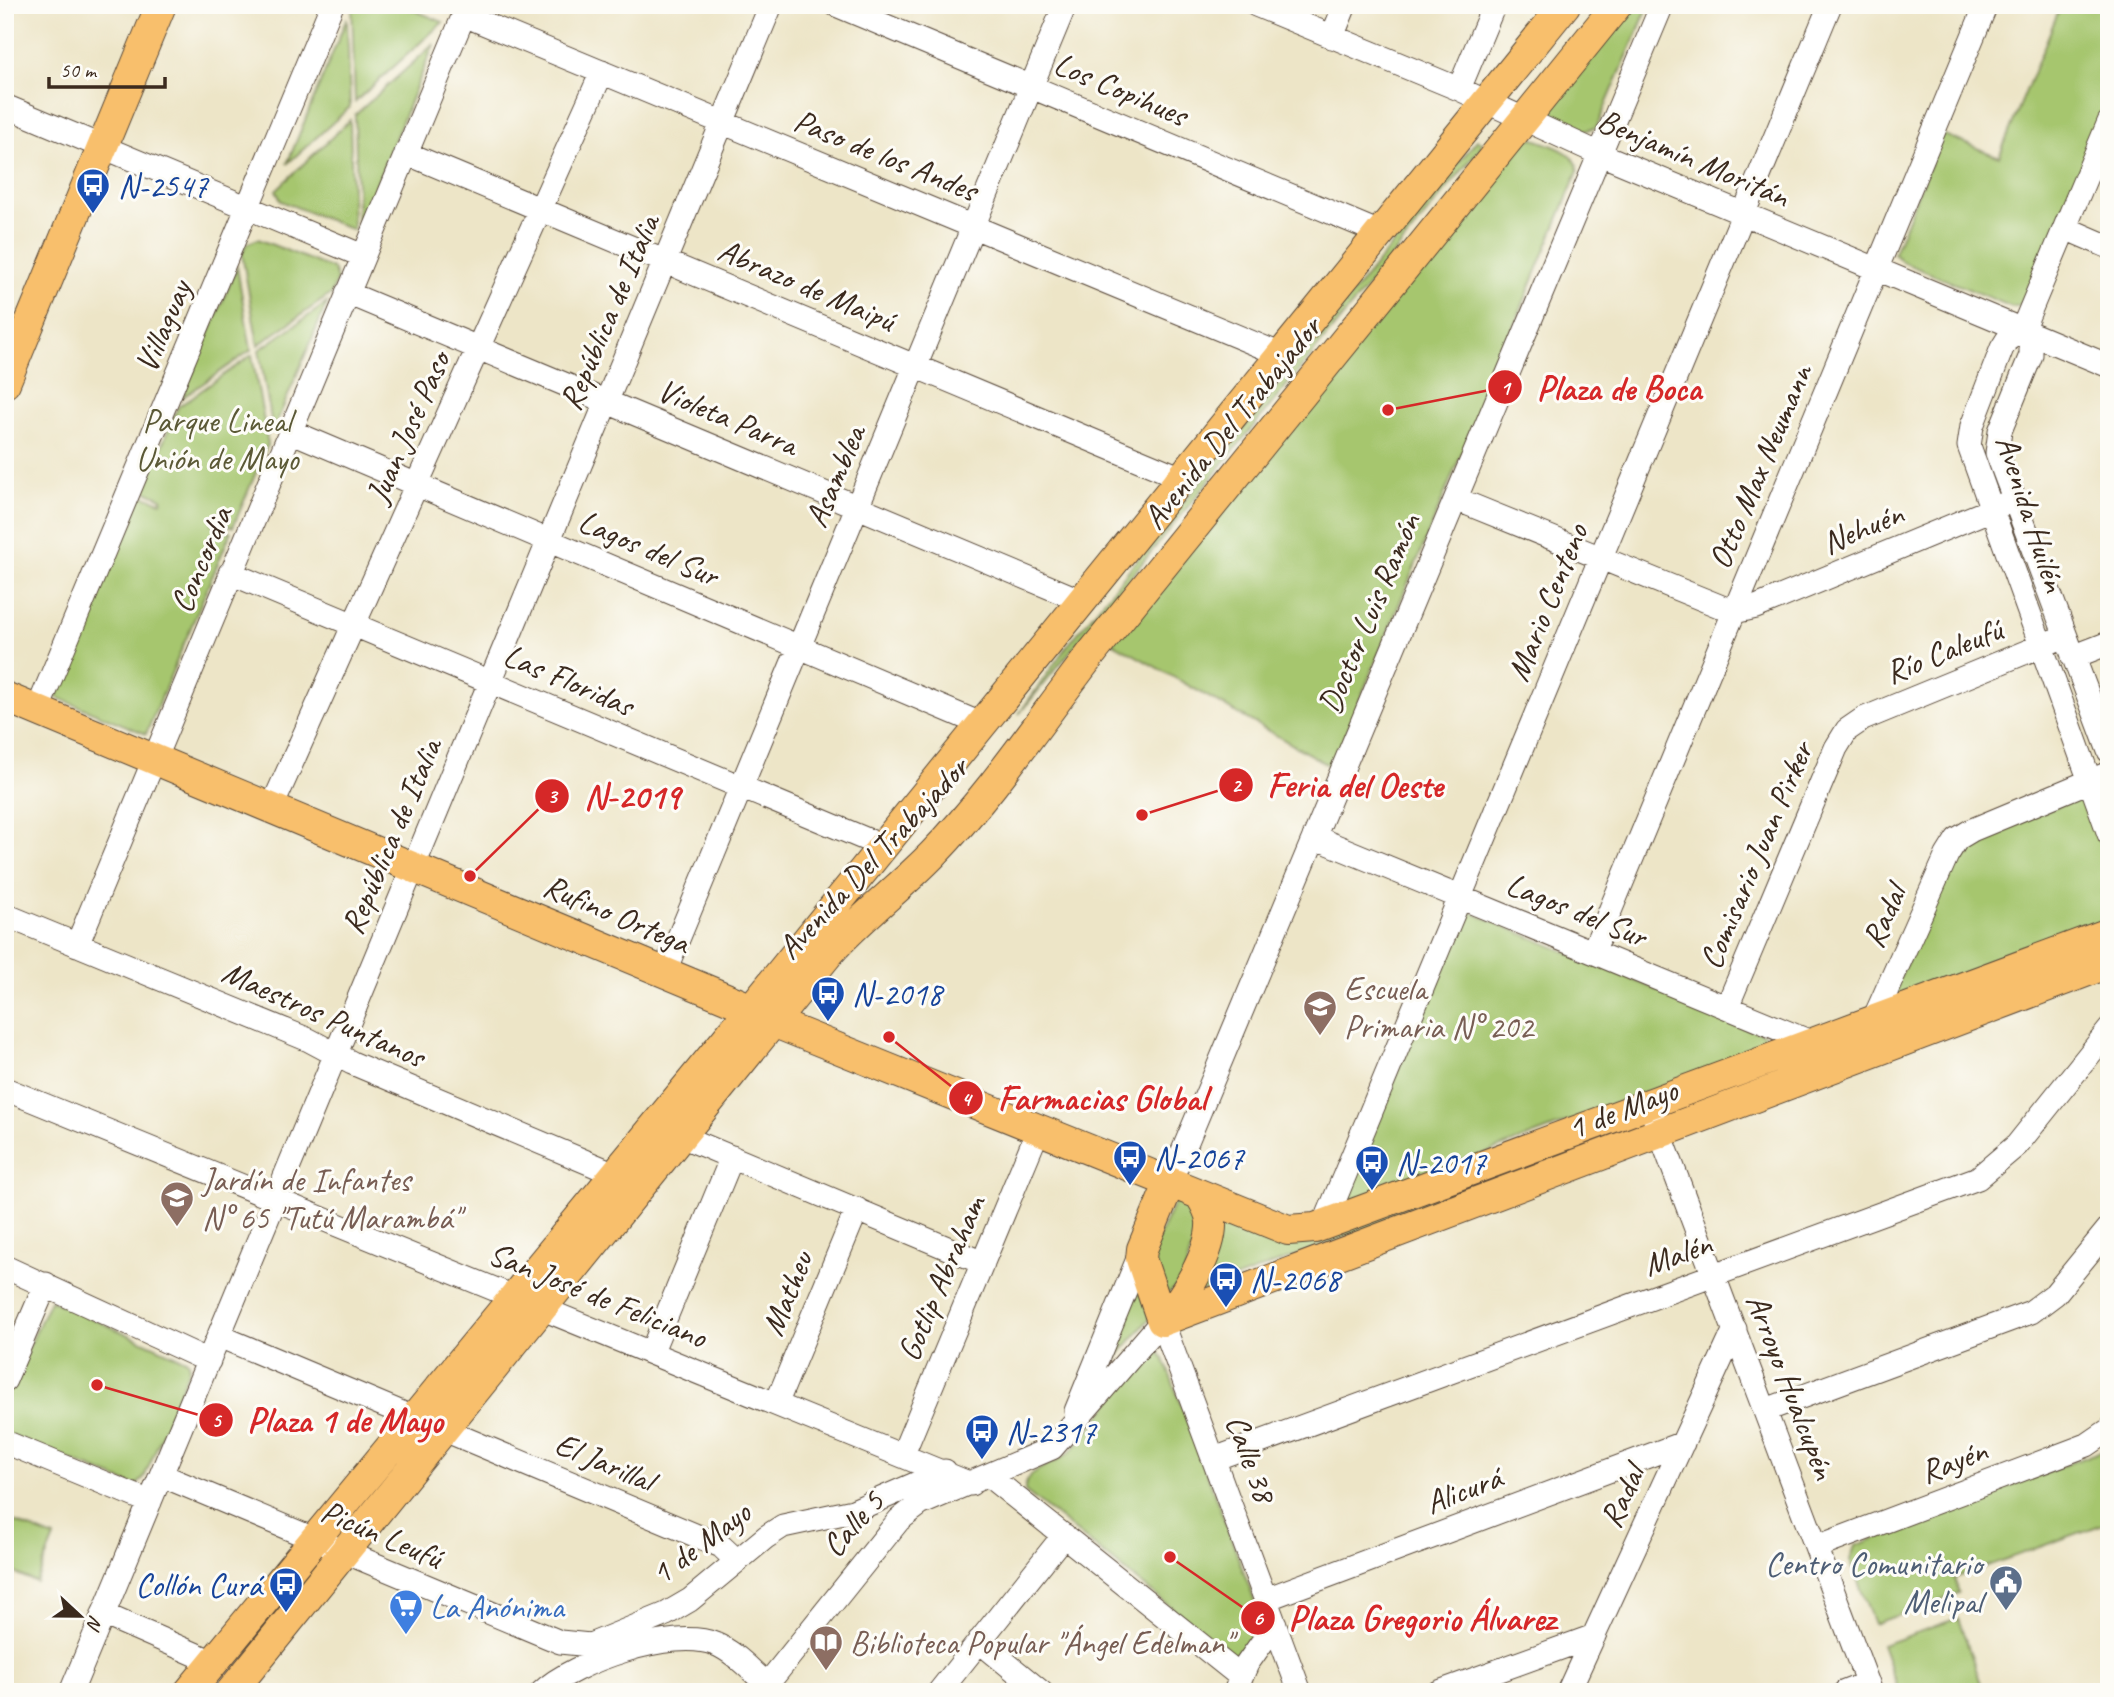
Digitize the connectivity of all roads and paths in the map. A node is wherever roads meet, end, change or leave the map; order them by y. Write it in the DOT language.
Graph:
graph roads {
  1 [pos="162,5"];
  2 [pos="332,5"];
  3 [pos="771,5"];
  4 [pos="836,5"];
  5 [pos="1065,5"];
  6 [pos="1256,5"];
  7 [pos="1345,5"];
  8 [pos="1494,5"];
  9 [pos="1565,5"];
  10 [pos="1617,5"];
  11 [pos="1662,5"];
  12 [pos="1830,5"];
  13 [pos="1986,5"];
  14 [pos="466,10"];
  15 [pos="1332,37"];
  16 [pos="602,72"];
  17 [pos="1031,86"];
  18 [pos="1460,89"];
  19 [pos="1487,102"];
  20 [pos="5,106"];
  21 [pos="1523,118"];
  22 [pos="722,122"];
  23 [pos="2107,132"];
  24 [pos="102,146"];
  25 [pos="406,153"];
  26 [pos="1600,154"];
  27 [pos="247,207"];
  28 [pos="541,209"];
  29 [pos="1743,214"];
  30 [pos="974,226"];
  31 [pos="2065,228"];
  32 [pos="1381,233"];
  33 [pos="2109,247"];
  34 [pos="363,256"];
  35 [pos="665,261"];
  36 [pos="1877,269"];
  37 [pos="347,293"];
  38 [pos="2022,330"];
  39 [pos="479,348"];
  40 [pos="1282,355"];
  41 [pos="916,365"];
  42 [pos="2109,366"];
  43 [pos="5,383"];
  44 [pos="607,401"];
  45 [pos="290,431"];
  46 [pos="1182,478"];
  47 [pos="417,485"];
  48 [pos="1456,499"];
  49 [pos="2014,500"];
  50 [pos="858,506"];
  51 [pos="1991,509"];
  52 [pos="549,541"];
  53 [pos="1600,559"];
  54 [pos="230,573"];
  55 [pos="1082,601"];
  56 [pos="1734,612"];
  57 [pos="354,625"];
  58 [pos="2109,643"];
  59 [pos="799,646"];
  60 [pos="2041,646"];
  61 [pos="2069,647"];
  62 [pos="490,682"];
  63 [pos="5,697"];
  64 [pos="37,711"];
  65 [pos="981,724"];
  66 [pos="1847,730"];
  67 [pos="2109,751"];
  68 [pos="152,759"];
  69 [pos="2099,778"];
  70 [pos="741,787"];
  71 [pos="271,809"];
  72 [pos="2109,834"];
  73 [pos="1314,836"];
  74 [pos="882,846"];
  75 [pos="413,868"];
  76 [pos="1460,897"];
  77 [pos="5,915"];
  78 [pos="2109,933"];
  79 [pos="77,944"];
  80 [pos="1593,952"];
  81 [pos="2109,963"];
  82 [pos="664,973"];
  83 [pos="1727,1007"];
  84 [pos="762,1015"];
  85 [pos="1872,1021"];
  86 [pos="2109,1030"];
  87 [pos="1813,1043"];
  88 [pos="336,1054"];
  89 [pos="5,1089"];
  90 [pos="1647,1105"];
  91 [pos="1039,1128"];
  92 [pos="1661,1132"];
  93 [pos="681,1136"];
  94 [pos="732,1157"];
  95 [pos="615,1174"];
  96 [pos="1170,1182"];
  97 [pos="1200,1195"];
  98 [pos="276,1197"];
  99 [pos="857,1209"];
  100 [pos="1324,1225"];
  101 [pos="2109,1228"];
  102 [pos="1142,1249"];
  103 [pos="983,1263"];
  104 [pos="5,1267"];
  105 [pos="1715,1275"];
  106 [pos="46,1284"];
  107 [pos="528,1301"];
  108 [pos="1162,1321"];
  109 [pos="1735,1329"];
  110 [pos="219,1336"];
  111 [pos="652,1351"];
  112 [pos="209,1361"];
  113 [pos="5,1380"];
  114 [pos="777,1402"];
  115 [pos="1766,1410"];
  116 [pos="414,1418"];
  117 [pos="1069,1428"];
  118 [pos="442,1429"];
  119 [pos="2109,1430"];
  120 [pos="5,1442"];
  121 [pos="1683,1443"];
  122 [pos="903,1454"];
  123 [pos="1214,1459"];
  124 [pos="945,1471"];
  125 [pos="161,1475"];
  126 [pos="980,1480"];
  127 [pos="150,1502"];
  128 [pos="1063,1535"];
  129 [pos="315,1541"];
  130 [pos="1817,1547"];
  131 [pos="345,1554"];
  132 [pos="737,1561"];
  133 [pos="1266,1599"];
  134 [pos="103,1614"];
  135 [pos="1275,1624"];
  136 [pos="1594,1636"];
  137 [pos="979,1642"];
  138 [pos="579,1646"];
  139 [pos="214,1662"];
  140 [pos="1238,1684"];
  141 [pos="1870,1687"];
  142 [pos="764,1688"];
  143 [pos="71,1692"];
  144 [pos="189,1692"];
  145 [pos="231,1692"];
  146 [pos="542,1692"];
  147 [pos="939,1692"];
  148 [pos="1041,1692"];
  149 [pos="1300,1692"];
  150 [pos="1439,1692"];
  151 [pos="1568,1692"];
  152 [pos="1846,1692"];
  1 -- 24 [label="main road"];
  2 -- 27 [label="street, Villaguay"];
  3 -- 22 [label="street, República de Italia"];
  4 -- 17 [label="street, Los Copihues"];
  5 -- 17 [label="street, Asamblea"];
  6 -- 15 [label="street, Benjamín Moritán"];
  7 -- 15 [label="street"];
  8 -- 18 [label="street"];
  9 -- 19 [label="main road, Avenida Del Trabajador"];
  10 -- 21 [label="main road, Avenida Del Trabajador"];
  11 -- 26 [label="street, Doctor Luis Ramón"];
  12 -- 29 [label="street, Mario Centeno"];
  13 -- 36 [label="street, Otto Max Neumann"];
  14 -- 16 [label="street, Paso de los Andes"];
  14 -- 25 [label="street, Concordia"];
  15 -- 18 [label="street, Benjamín Moritán"];
  16 -- 22 [label="street, Paso de los Andes"];
  16 -- 28 [label="street, Juan José Paso"];
  17 -- 30 [label="street, Asamblea"];
  17 -- 32 [label="street, Los Copihues"];
  18 -- 19 [label="street, Benjamín Moritán"];
  19 -- 21 [label="street, Benjamín Moritán"];
  19 -- 32 [label="main road, Avenida Del Trabajador"];
  20 -- 24 [label="street"];
  21 -- 26 [label="street, Benjamín Moritán"];
  21 -- 84 [label="main road, Avenida Del Trabajador"];
  22 -- 30 [label="street, Paso de los Andes"];
  22 -- 35 [label="street, República de Italia"];
  23 -- 31 [label="street"];
  24 -- 27 [label="street"];
  24 -- 43 [label="main road"];
  25 -- 28 [label="street, Abrazo de Maipú"];
  25 -- 34 [label="street, Concordia"];
  26 -- 29 [label="street, Benjamín Moritán"];
  26 -- 48 [label="street, Doctor Luis Ramón"];
  27 -- 34 [label="street"];
  27 -- 64 [label="street, Villaguay"];
  28 -- 35 [label="street, Abrazo de Maipú"];
  28 -- 39 [label="street, Juan José Paso"];
  29 -- 36 [label="street, Benjamín Moritán"];
  29 -- 53 [label="street, Mario Centeno"];
  30 -- 40 [label="street, Paso de los Andes"];
  30 -- 41 [label="street, Asamblea"];
  31 -- 33 [label="street"];
  31 -- 38 [label="street"];
  32 -- 40 [label="main road, Avenida Del Trabajador"];
  34 -- 37 [label="street, Concordia"];
  35 -- 41 [label="street, Abrazo de Maipú"];
  35 -- 44 [label="street, República de Italia"];
  36 -- 38 [label="street, Benjamín Moritán"];
  36 -- 56 [label="street, Otto Max Neumann"];
  37 -- 39 [label="street, Violeta Parra"];
  37 -- 45 [label="street, Concordia"];
  38 -- 42 [label="street, Benjamín Moritán"];
  38 -- 49 [label="street, Avenida Huilén"];
  38 -- 51 [label="street, Avenida Huilén"];
  39 -- 44 [label="street, Violeta Parra"];
  39 -- 47 [label="street, Juan José Paso"];
  40 -- 46 [label="main road, Avenida Del Trabajador"];
  41 -- 46 [label="street, Abrazo de Maipú"];
  41 -- 50 [label="street, Asamblea"];
  44 -- 50 [label="street, Violeta Parra"];
  44 -- 52 [label="street, República de Italia"];
  45 -- 47 [label="street, Lagos del Sur"];
  45 -- 54 [label="street, Concordia"];
  46 -- 55 [label="main road, Avenida Del Trabajador"];
  47 -- 52 [label="street, Lagos del Sur"];
  47 -- 57 [label="street, Juan José Paso"];
  48 -- 53 [label="street"];
  48 -- 73 [label="street, Doctor Luis Ramón"];
  49 -- 51 [label="street, Nehuén"];
  49 -- 61 [label="street, Avenida Huilén"];
  50 -- 55 [label="street, Violeta Parra"];
  50 -- 59 [label="street, Asamblea"];
  51 -- 56 [label="street, Nehuén"];
  51 -- 60 [label="street, Avenida Huilén"];
  52 -- 59 [label="street, Lagos del Sur"];
  52 -- 62 [label="street, República de Italia"];
  53 -- 56 [label="street"];
  53 -- 76 [label="street, Mario Centeno"];
  54 -- 57 [label="street, Las Floridas"];
  54 -- 68 [label="street, Concordia"];
  55 -- 65 [label="main road, Avenida Del Trabajador"];
  56 -- 80 [label="street, Otto Max Neumann"];
  57 -- 62 [label="street, Las Floridas"];
  57 -- 71 [label="street, Juan José Paso"];
  58 -- 61 [label="street, Río Caleufú"];
  59 -- 65 [label="street, Lagos del Sur"];
  59 -- 70 [label="street, Asamblea"];
  60 -- 61 [label="street, Río Caleufú"];
  60 -- 66 [label="street, Río Caleufú"];
  60 -- 69 [label="street, Avenida Huilén"];
  61 -- 67 [label="street, Avenida Huilén"];
  62 -- 70 [label="street, Las Floridas"];
  62 -- 75 [label="street, República de Italia"];
  63 -- 64 [label="main road, Rufino Ortega"];
  64 -- 68 [label="main road, Rufino Ortega"];
  65 -- 74 [label="main road, Avenida Del Trabajador"];
  66 -- 83 [label="street, Comisario Juan Pirker"];
  68 -- 71 [label="main road, Rufino Ortega"];
  68 -- 79 [label="street, Concordia"];
  69 -- 72 [label="street, Avenida Huilén"];
  69 -- 85 [label="street, Radal"];
  70 -- 74 [label="street, Las Floridas"];
  70 -- 82 [label="street, Asamblea"];
  71 -- 75 [label="main road, Rufino Ortega"];
  73 -- 76 [label="street, Lagos del Sur"];
  73 -- 96 [label="street, Doctor Luis Ramón"];
  74 -- 84 [label="main road, Avenida Del Trabajador"];
  75 -- 82 [label="main road, Rufino Ortega"];
  75 -- 88 [label="street, República de Italia"];
  76 -- 80 [label="street, Lagos del Sur"];
  76 -- 100 [label="street, Mario Centeno"];
  77 -- 79 [label="street, Maestros Puntanos"];
  78 -- 85 [label="main road, 1 de Mayo"];
  79 -- 88 [label="street, Maestros Puntanos"];
  80 -- 83 [label="street, Lagos del Sur"];
  81 -- 92 [label="main road, 1 de Mayo"];
  82 -- 84 [label="main road, Rufino Ortega"];
  83 -- 87 [label="street, Lagos del Sur"];
  84 -- 91 [label="main road, Rufino Ortega"];
  84 -- 93 [label="main road, Avenida Del Trabajador"];
  84 -- 95 [label="main road, Avenida Del Trabajador"];
  85 -- 87 [label="main road, 1 de Mayo"];
  86 -- 105 [label="street, Malén"];
  87 -- 90 [label="main road, 1 de Mayo"];
  88 -- 95 [label="street, Maestros Puntanos"];
  88 -- 98 [label="street, República de Italia"];
  89 -- 98 [label="street, San José de Feliciano"];
  90 -- 92 [label="street, Arroyo Hualcupén"];
  90 -- 100 [label="main road, 1 de Mayo"];
  91 -- 96 [label="main road, Rufino Ortega"];
  91 -- 103 [label="street, Gotlip Abraham"];
  92 -- 105 [label="street, Arroyo Hualcupén"];
  92 -- 108 [label="main road, 1 de Mayo"];
  93 -- 94 [label="street"];
  93 -- 107 [label="main road, Avenida Del Trabajador"];
  94 -- 99 [label="street"];
  94 -- 111 [label="street"];
  95 -- 107 [label="main road, Avenida Del Trabajador"];
  96 -- 97 [label="main road, Rufino Ortega"];
  96 -- 102 [label="main road, Doctor Luis Ramón"];
  97 -- 100 [label="main road, 1 de Mayo"];
  97 -- 108 [label="main road, Calle 5"];
  98 -- 107 [label="street, San José de Feliciano"];
  98 -- 110 [label="street, República de Italia"];
  99 -- 103 [label="street"];
  99 -- 114 [label="street, Matheu"];
  101 -- 115 [label="street"];
  102 -- 108 [label="main road, Calle 38"];
  102 -- 117 [label="street, Calle 5"];
  103 -- 122 [label="street, Gotlip Abraham"];
  104 -- 106 [label="street"];
  105 -- 109 [label="street, Arroyo Hualcupén"];
  105 -- 123 [label="street, Malén"];
  106 -- 112 [label="street"];
  106 -- 113 [label="street"];
  107 -- 111 [label="street, San José de Feliciano"];
  107 -- 116 [label="main road, Avenida Del Trabajador"];
  107 -- 118 [label="main road, Avenida Del Trabajador"];
  108 -- 117 [label="street, Calle 5"];
  108 -- 123 [label="street, Calle 38"];
  109 -- 115 [label="street, Arroyo Hualcupén"];
  109 -- 121 [label="street, Radal"];
  110 -- 112 [label="street, República de Italia"];
  110 -- 116 [label="street"];
  111 -- 114 [label="street, San José de Feliciano"];
  112 -- 125 [label="street, República de Italia"];
  114 -- 122 [label="street, San José de Feliciano"];
  115 -- 130 [label="street, Arroyo Hualcupén"];
  116 -- 129 [label="main road, Avenida Del Trabajador"];
  117 -- 126 [label="street, Calle 5"];
  118 -- 131 [label="main road, Avenida Del Trabajador"];
  118 -- 132 [label="street, El Jarillal"];
  119 -- 130 [label="street, Rayén"];
  120 -- 127 [label="street"];
  121 -- 133 [label="street, Alicurá"];
  121 -- 136 [label="street, Radal"];
  122 -- 124 [label="street, San José de Feliciano"];
  123 -- 133 [label="street, Calle 38"];
  124 -- 126 [label="street, San José de Feliciano"];
  124 -- 132 [label="street, 1 de Mayo"];
  125 -- 127 [label="street, República de Italia"];
  125 -- 129 [label="street, Picún Leufú"];
  126 -- 128 [label="street, San José de Feliciano"];
  126 -- 142 [label="street, Calle 5"];
  127 -- 134 [label="street, República de Italia"];
  128 -- 137 [label="street"];
  128 -- 140 [label="street, San José de Feliciano"];
  129 -- 131 [label="street, Picún Leufú"];
  129 -- 139 [label="main road, Avenida Del Trabajador"];
  130 -- 141 [label="street, Arroyo Hualcupén"];
  131 -- 138 [label="street, Picún Leufú"];
  131 -- 145 [label="main road, Avenida Del Trabajador"];
  132 -- 138 [label="street, 1 de Mayo"];
  133 -- 135 [label="street, Calle 38"];
  134 -- 139 [label="street"];
  134 -- 143 [label="street, República de Italia"];
  135 -- 140 [label="street"];
  135 -- 149 [label="street, Calle 38"];
  136 -- 150 [label="street"];
  136 -- 151 [label="street, Radal"];
  137 -- 147 [label="street"];
  137 -- 148 [label="street"];
  139 -- 144 [label="main road, Avenida Del Trabajador"];
  141 -- 152 [label="street"];
  142 -- 146 [label="street"];
}
